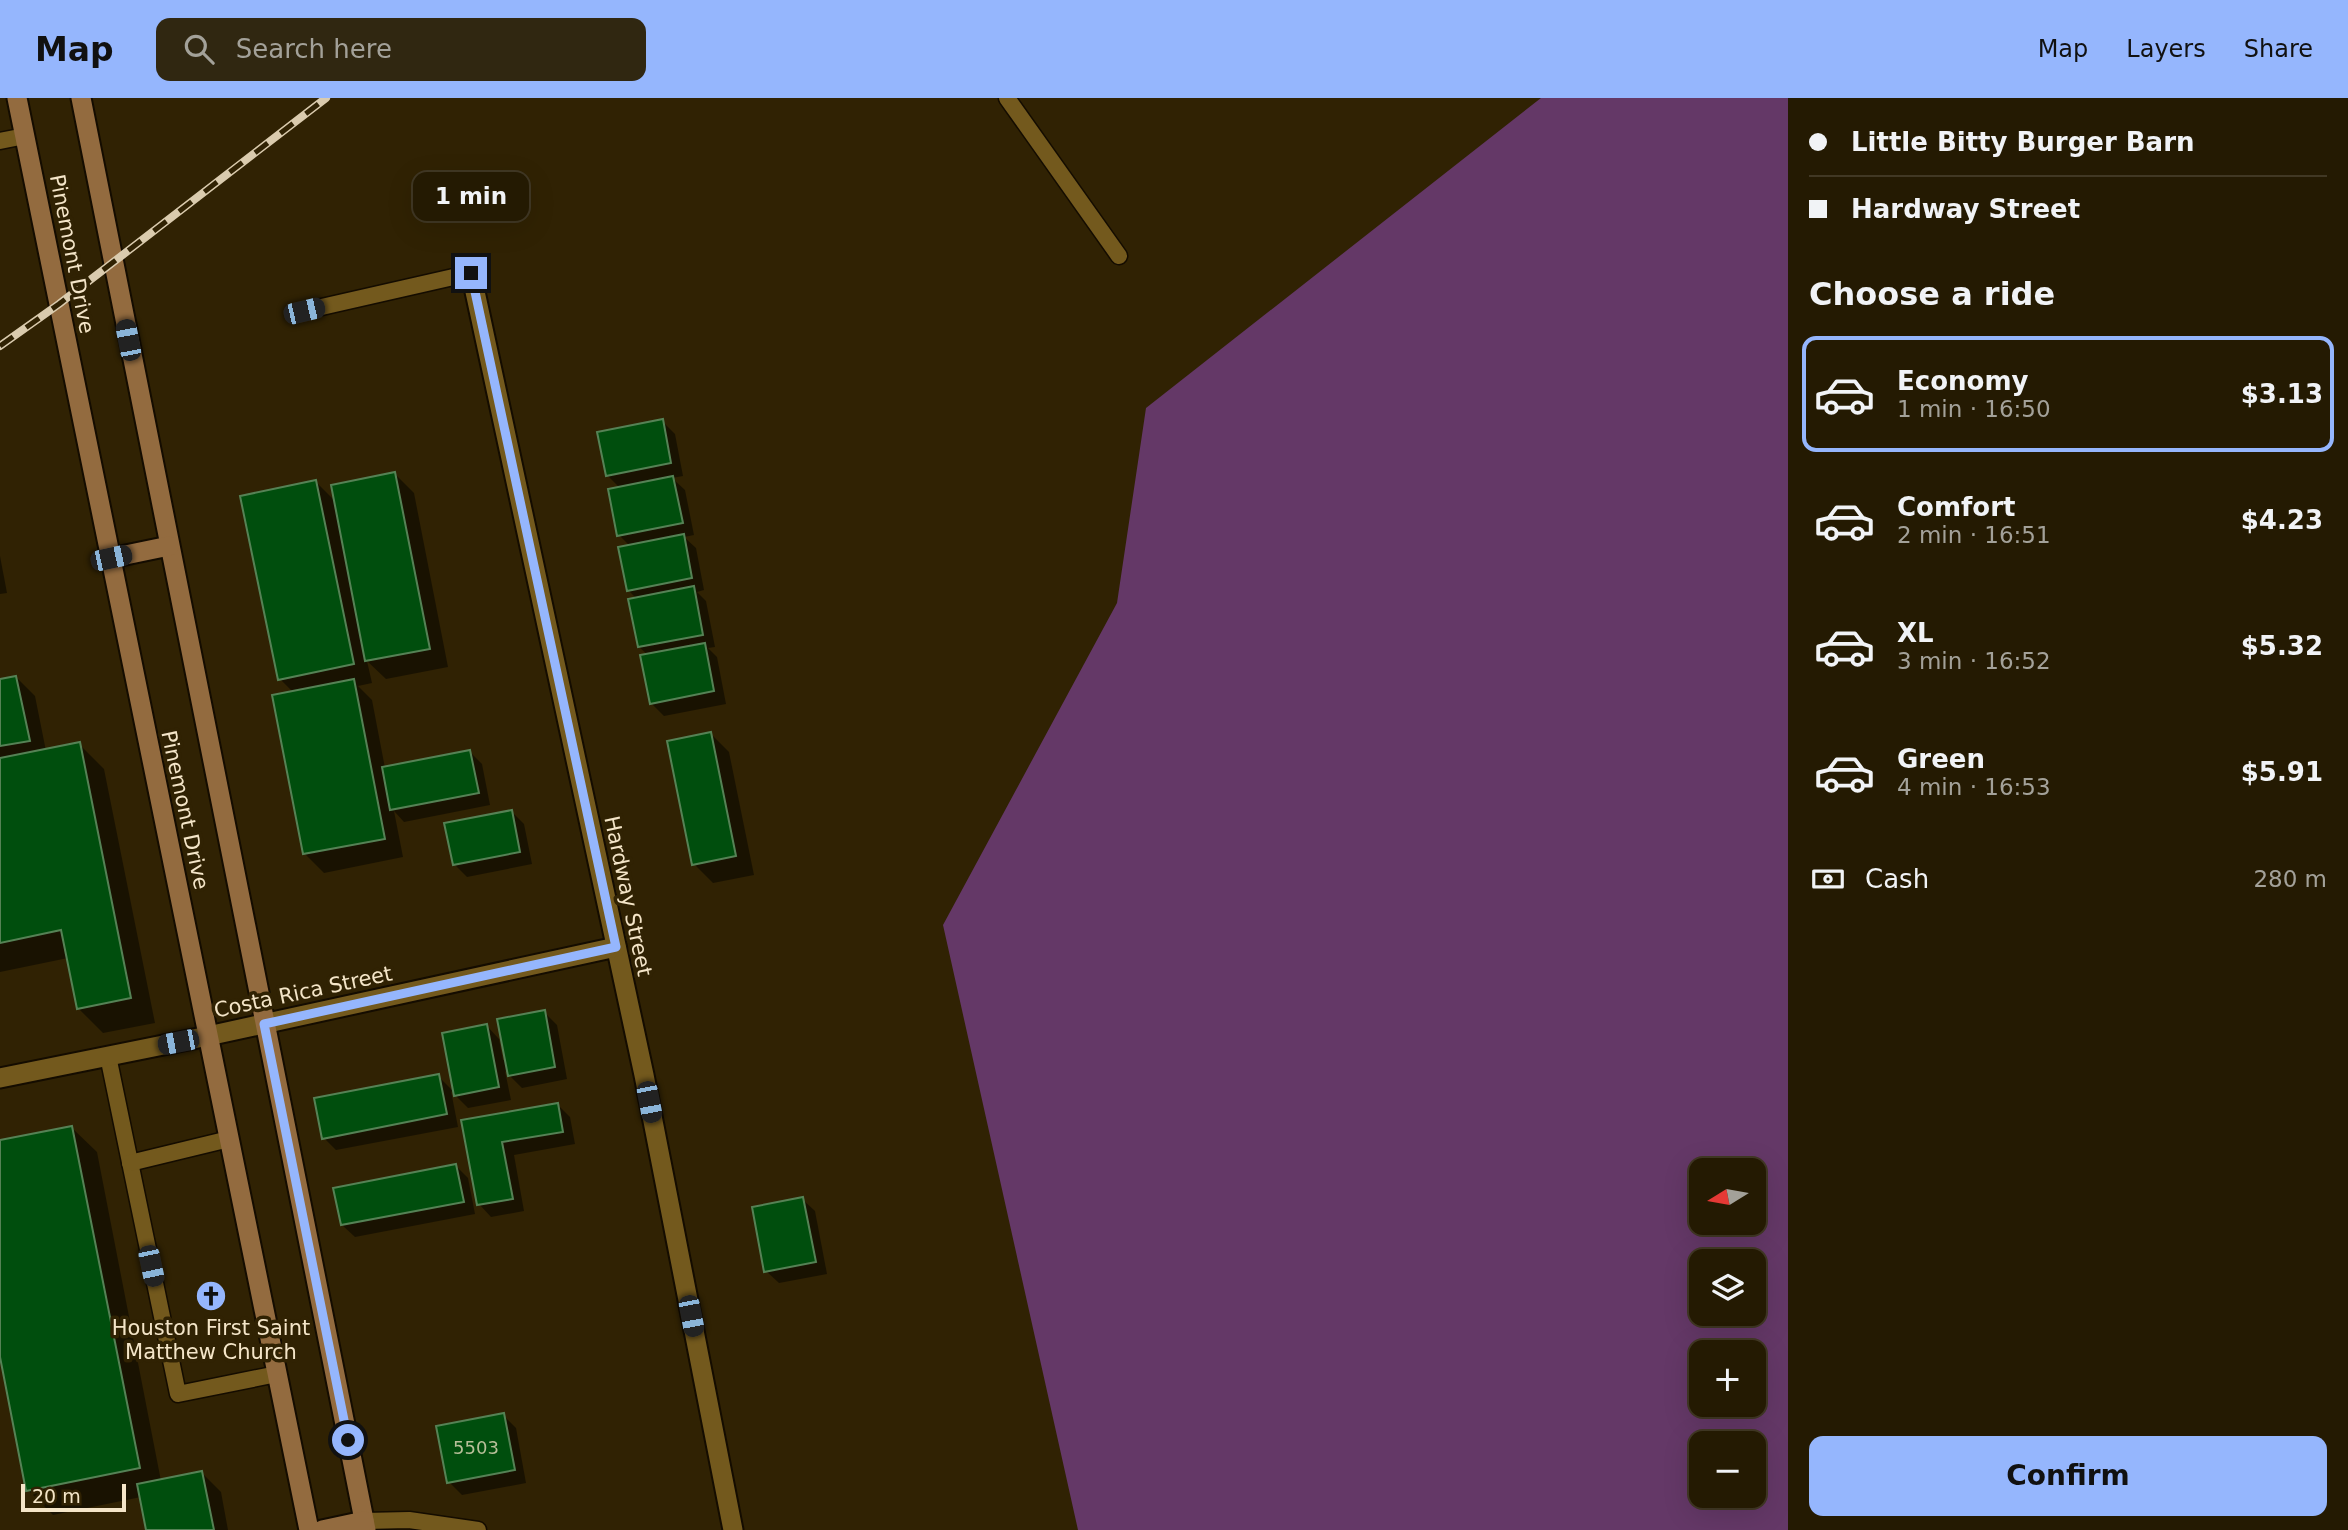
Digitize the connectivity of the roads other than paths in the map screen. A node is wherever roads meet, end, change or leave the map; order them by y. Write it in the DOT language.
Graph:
graph roads {
  1 [pos="17,98"];
  2 [pos="81,98"];
  3 [pos="1007,98"];
  4 [pos="25,136"];
  5 [pos="0,141"];
  6 [pos="1119,256"];
  7 [pos="471,273"];
  8 [pos="304,311"];
  9 [pos="169,546"];
  10 [pos="111,558"];
  11 [pos="616,947"];
  12 [pos="264,1024"];
  13 [pos="208,1036"];
  14 [pos="108,1056"];
  15 [pos="0,1078"];
  16 [pos="229,1139"];
  17 [pos="130,1163"];
  18 [pos="277,1374"];
  19 [pos="365,1526"];
  20 [pos="467,1529"];
  21 [pos="309,1530"];
  22 [pos="322,1530"];
  23 [pos="733,1530"];
  1 -- 4 [label="main road, Pinemont Drive"];
  2 -- 9 [label="main road, Pinemont Drive"];
  3 -- 6 [label="lane"];
  4 -- 5 [label="lane"];
  4 -- 10 [label="main road, Pinemont Drive"];
  7 -- 8 [label="lane"];
  7 -- 11 [label="street, Hardway Street"];
  9 -- 10 [label="main road"];
  9 -- 12 [label="main road, Pinemont Drive"];
  10 -- 13 [label="main road, Pinemont Drive"];
  11 -- 12 [label="street, Costa Rica Street"];
  11 -- 23 [label="street, Hardway Street"];
  12 -- 13 [label="street, Costa Rica Street"];
  12 -- 19 [label="main road, Pinemont Drive"];
  13 -- 14 [label="street, Costa Rica Street"];
  13 -- 16 [label="main road, Pinemont Drive"];
  14 -- 15 [label="street, Costa Rica Street"];
  14 -- 17 [label="lane"];
  16 -- 17 [label="lane"];
  16 -- 18 [label="main road, Pinemont Drive"];
  17 -- 18 [label="lane"];
  18 -- 21 [label="main road, Pinemont Drive"];
  19 -- 20 [label="lane"];
  19 -- 22 [label="main road"];
}
